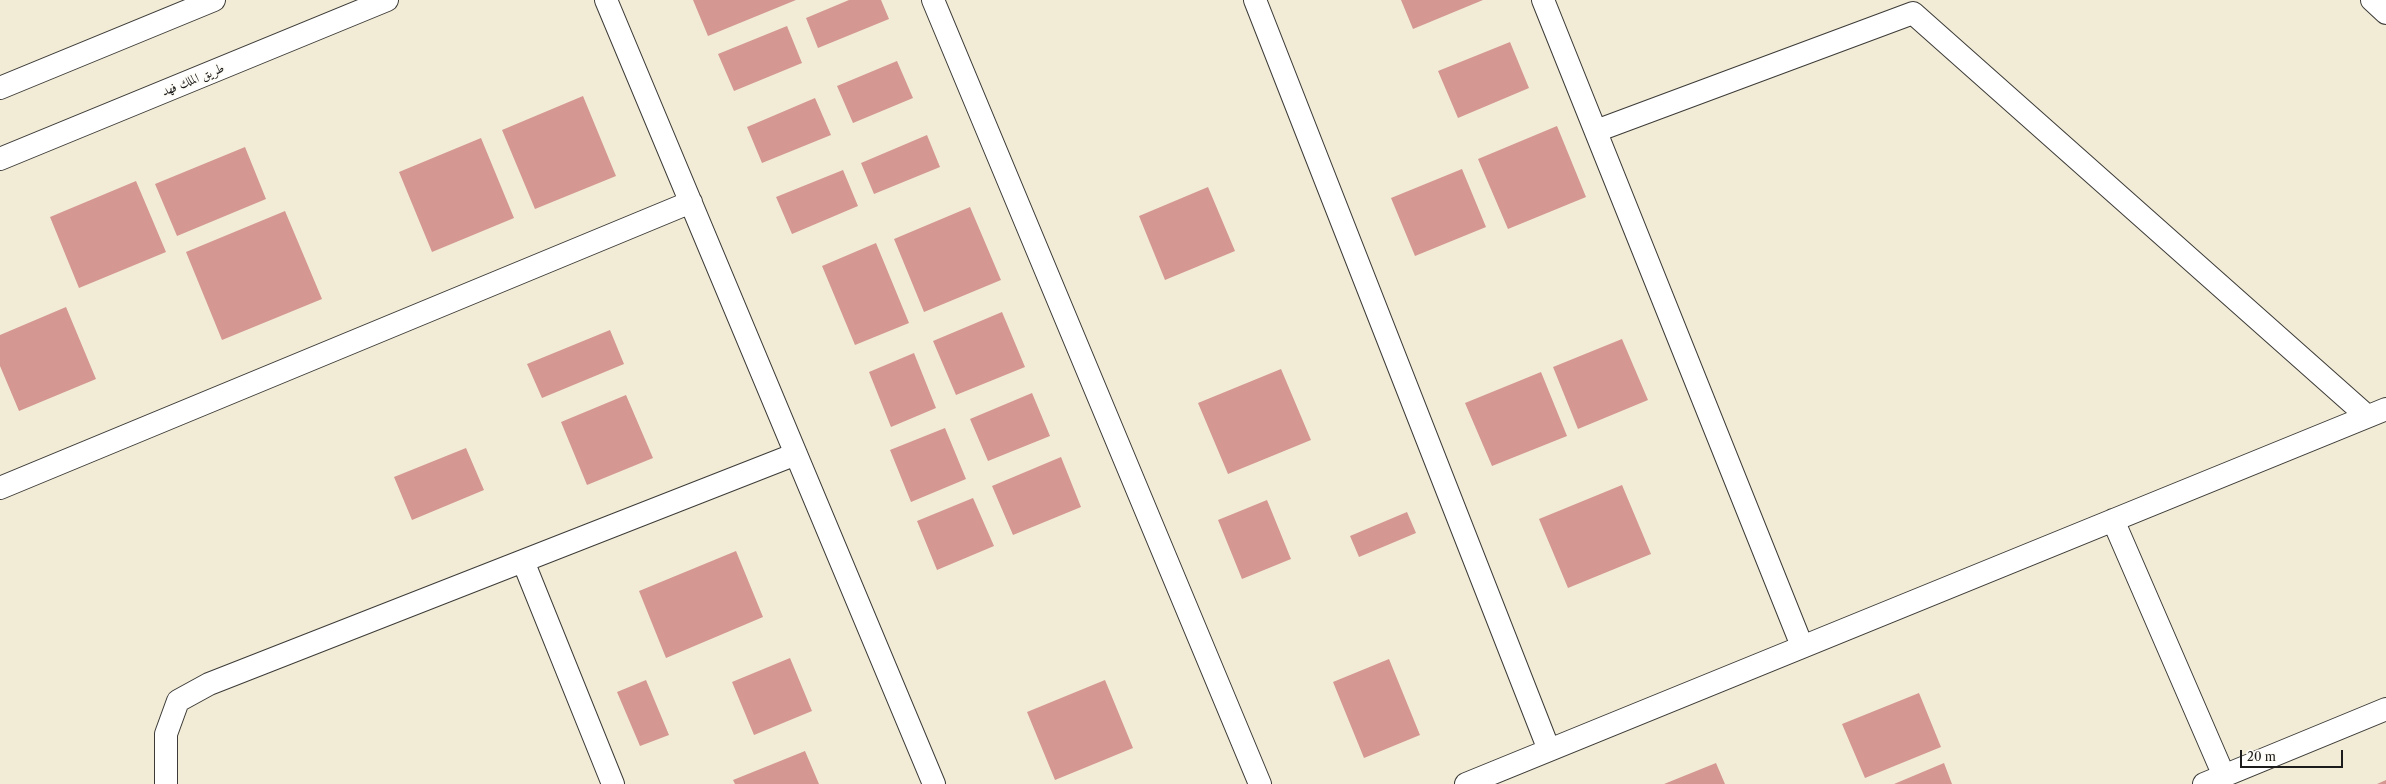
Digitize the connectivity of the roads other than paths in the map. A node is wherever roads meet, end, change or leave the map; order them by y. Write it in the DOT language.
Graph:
graph roads {
  1 [pos="214,0"];
  2 [pos="387,0"];
  3 [pos="606,0"];
  4 [pos="933,0"];
  5 [pos="1256,0"];
  6 [pos="1543,0"];
  7 [pos="2372,0"];
  8 [pos="2386,13"];
  9 [pos="0,88"];
  10 [pos="1596,131"];
  11 [pos="0,159"];
  12 [pos="691,202"];
  13 [pos="2377,413"];
  14 [pos="796,454"];
  15 [pos="0,488"];
  16 [pos="2113,520"];
  17 [pos="523,561"];
  18 [pos="1802,646"];
  19 [pos="2386,709"];
  20 [pos="1549,750"];
  21 [pos="2224,776"];
  22 [pos="166,784"];
  23 [pos="613,784"];
  24 [pos="934,784"];
  25 [pos="1260,784"];
  26 [pos="1466,784"];
  27 [pos="2204,784"];
  1 -- 9 [label="street"];
  2 -- 11 [label="street, طريق الملك فهد"];
  3 -- 12 [label="street"];
  4 -- 25 [label="street"];
  5 -- 20 [label="street"];
  6 -- 10 [label="street"];
  7 -- 8 [label="street"];
  10 -- 13 [label="street"];
  10 -- 18 [label="street"];
  12 -- 14 [label="street"];
  12 -- 15 [label="street"];
  13 -- 16 [label="street"];
  14 -- 17 [label="street"];
  14 -- 24 [label="street"];
  16 -- 18 [label="street"];
  16 -- 21 [label="street"];
  17 -- 22 [label="street"];
  17 -- 23 [label="street"];
  18 -- 20 [label="street"];
  19 -- 21 [label="street"];
  20 -- 26 [label="street"];
  21 -- 27 [label="street"];
}
